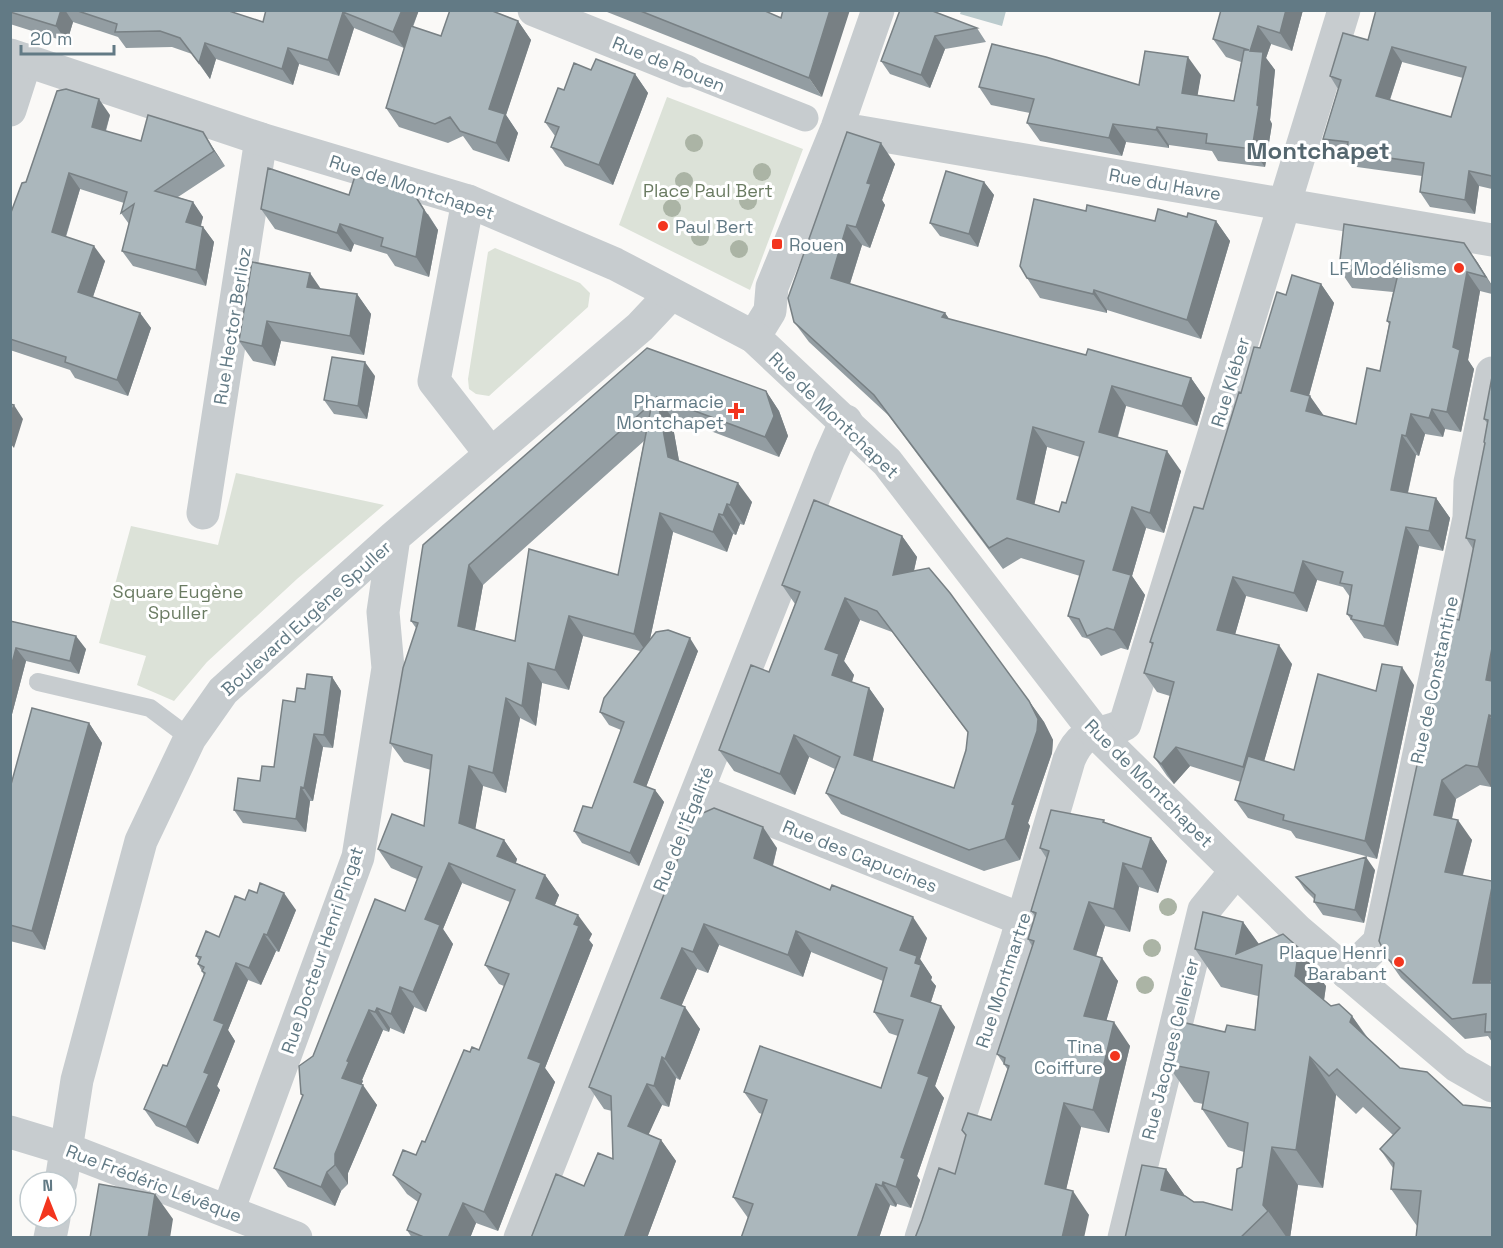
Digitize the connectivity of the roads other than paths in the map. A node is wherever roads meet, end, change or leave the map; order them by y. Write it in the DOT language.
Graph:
graph roads {
  1 [pos="534,10"];
  2 [pos="878,10"];
  3 [pos="1344,10"];
  4 [pos="18,57"];
  5 [pos="686,70"];
  6 [pos="10,110"];
  7 [pos="804,118"];
  8 [pos="837,128"];
  9 [pos="261,139"];
  10 [pos="468,201"];
  11 [pos="1284,204"];
  12 [pos="1492,240"];
  13 [pos="671,294"];
  14 [pos="754,337"];
  15 [pos="1492,373"];
  16 [pos="846,422"];
  17 [pos="490,453"];
  18 [pos="1481,484"];
  19 [pos="203,513"];
  20 [pos="394,537"];
  21 [pos="38,682"];
  22 [pos="1095,732"];
  23 [pos="190,738"];
  24 [pos="698,791"];
  25 [pos="1236,871"];
  26 [pos="1023,920"];
  27 [pos="1347,973"];
  28 [pos="1492,1086"];
  29 [pos="10,1132"];
  30 [pos="66,1149"];
  31 [pos="63,1170"];
  32 [pos="228,1211"];
  33 [pos="296,1238"];
  34 [pos="520,1238"];
  35 [pos="921,1238"];
  36 [pos="1124,1238"];
  1 -- 5 [label="street, Rue de Rouen"];
  2 -- 8 [label="street"];
  3 -- 11 [label="street, Rue Kléber"];
  4 -- 6 [label="street"];
  4 -- 9 [label="street, Rue de Montchapet"];
  5 -- 7 [label="street, Rue de Rouen"];
  7 -- 8 [label="lane"];
  8 -- 11 [label="street, Rue du Havre"];
  8 -- 14 [label="street"];
  9 -- 10 [label="street, Rue de Montchapet"];
  9 -- 19 [label="street, Rue Hector Berlioz"];
  10 -- 13 [label="street, Rue de Montchapet"];
  10 -- 17 [label="street"];
  11 -- 12 [label="street, Rue du Havre"];
  11 -- 22 [label="street, Rue Kléber"];
  13 -- 14 [label="street, Rue de Montchapet"];
  13 -- 17 [label="street, Boulevard Eugène Spuller"];
  14 -- 16 [label="street, Rue de Montchapet"];
  15 -- 18 [label="street, Rue de Constantine"];
  16 -- 22 [label="street, Rue de Montchapet"];
  16 -- 24 [label="street, Rue de l'Égalité"];
  17 -- 20 [label="street, Boulevard Eugène Spuller"];
  18 -- 27 [label="street, Rue de Constantine"];
  20 -- 23 [label="street, Boulevard Eugène Spuller"];
  20 -- 32 [label="street, Rue Docteur Henri Pingat"];
  21 -- 23 [label="lane"];
  22 -- 25 [label="street, Rue de Montchapet"];
  22 -- 26 [label="street, Rue Montmartre"];
  23 -- 30 [label="street, Boulevard Eugène Spuller"];
  24 -- 26 [label="street, Rue des Capucines"];
  24 -- 34 [label="street, Rue de l'Égalité"];
  25 -- 27 [label="street, Rue de Montchapet"];
  25 -- 36 [label="street, Rue Jacques Cellerier"];
  26 -- 35 [label="street, Rue Montmartre"];
  27 -- 28 [label="street, Rue de Montchapet"];
  29 -- 30 [label="street, Rue Frédéric Lévêque"];
  30 -- 31 [label="street, Boulevard Eugène Spuller"];
  30 -- 32 [label="street, Rue Frédéric Lévêque"];
  32 -- 33 [label="street, Rue Frédéric Lévêque"];
}
